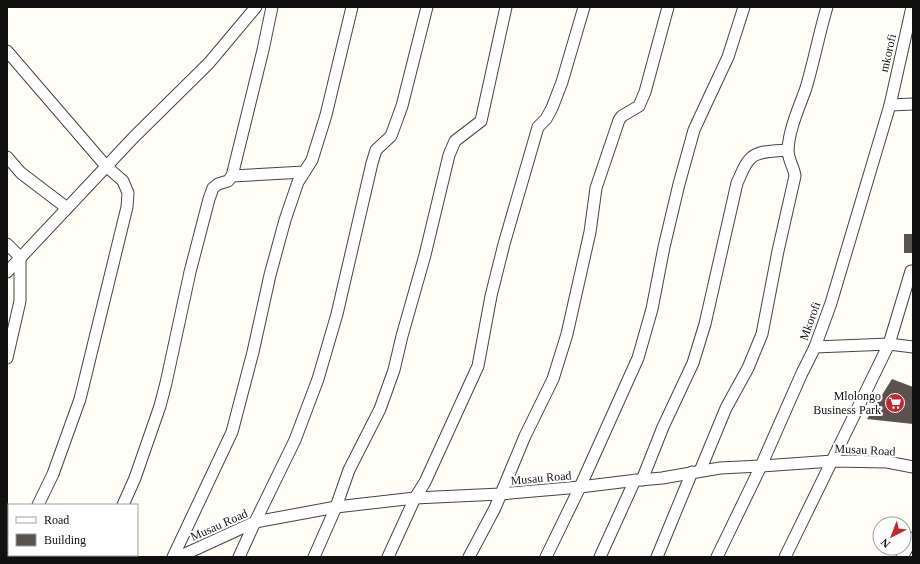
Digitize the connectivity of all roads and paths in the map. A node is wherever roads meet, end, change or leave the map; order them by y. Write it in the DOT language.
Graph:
graph roads {
  1 [pos="256,7"];
  2 [pos="272,7"];
  3 [pos="352,7"];
  4 [pos="427,7"];
  5 [pos="506,7"];
  6 [pos="584,7"];
  7 [pos="668,7"];
  8 [pos="744,7"];
  9 [pos="827,7"];
  10 [pos="912,7"];
  11 [pos="7,51"];
  12 [pos="913,104"];
  13 [pos="890,105"];
  14 [pos="788,150"];
  15 [pos="7,157"];
  16 [pos="106,166"];
  17 [pos="304,172"];
  18 [pos="232,176"];
  19 [pos="67,208"];
  20 [pos="7,244"];
  21 [pos="20,257"];
  22 [pos="911,271"];
  23 [pos="7,272"];
  24 [pos="889,344"];
  25 [pos="815,347"];
  26 [pos="913,347"];
  27 [pos="7,358"];
  28 [pos="832,460"];
  29 [pos="761,466"];
  30 [pos="913,467"];
  31 [pos="696,471"];
  32 [pos="638,480"];
  33 [pos="580,487"];
  34 [pos="500,494"];
  35 [pos="415,498"];
  36 [pos="38,504"];
  37 [pos="123,504"];
  38 [pos="336,507"];
  39 [pos="255,522"];
  40 [pos="913,538"];
  41 [pos="173,557"];
  42 [pos="180,557"];
  43 [pos="239,557"];
  44 [pos="314,557"];
  45 [pos="388,557"];
  46 [pos="469,557"];
  47 [pos="546,557"];
  48 [pos="600,557"];
  49 [pos="657,557"];
  50 [pos="717,557"];
  51 [pos="785,557"];
  52 [pos="902,557"];
  1 -- 16 [label="street"];
  2 -- 18 [label="street"];
  3 -- 17 [label="street"];
  4 -- 39 [label="street"];
  5 -- 38 [label="street"];
  6 -- 35 [label="street"];
  7 -- 34 [label="street"];
  8 -- 33 [label="street"];
  9 -- 14 [label="street"];
  10 -- 13 [label="street, mkorofi"];
  11 -- 16 [label="street"];
  12 -- 13 [label="street"];
  13 -- 25 [label="street, Mkorofi"];
  14 -- 31 [label="street"];
  14 -- 32 [label="street"];
  15 -- 19 [label="street"];
  16 -- 19 [label="street"];
  16 -- 36 [label="street"];
  17 -- 18 [label="street"];
  17 -- 41 [label="street"];
  18 -- 37 [label="street"];
  19 -- 21 [label="street"];
  20 -- 21 [label="street"];
  21 -- 23 [label="street"];
  21 -- 27 [label="street"];
  22 -- 24 [label="street"];
  24 -- 25 [label="street"];
  24 -- 26 [label="street"];
  24 -- 28 [label="street"];
  25 -- 29 [label="street, Mkorofi"];
  28 -- 29 [label="street, Musau Road"];
  28 -- 30 [label="street, Musau Road"];
  28 -- 51 [label="street"];
  29 -- 31 [label="street, Musau Road"];
  29 -- 50 [label="street, Mkorofi"];
  31 -- 32 [label="street, Musau Road"];
  31 -- 49 [label="street"];
  32 -- 33 [label="street, Musau Road"];
  32 -- 48 [label="street"];
  33 -- 34 [label="street, Musau Road"];
  33 -- 47 [label="street"];
  34 -- 35 [label="street, Musau Road"];
  34 -- 46 [label="street"];
  35 -- 38 [label="street, Musau Road"];
  35 -- 45 [label="street"];
  38 -- 39 [label="street, Musau Road"];
  38 -- 44 [label="street"];
  39 -- 42 [label="street, Musau Road"];
  39 -- 43 [label="street"];
  40 -- 52 [label="street"];
}
